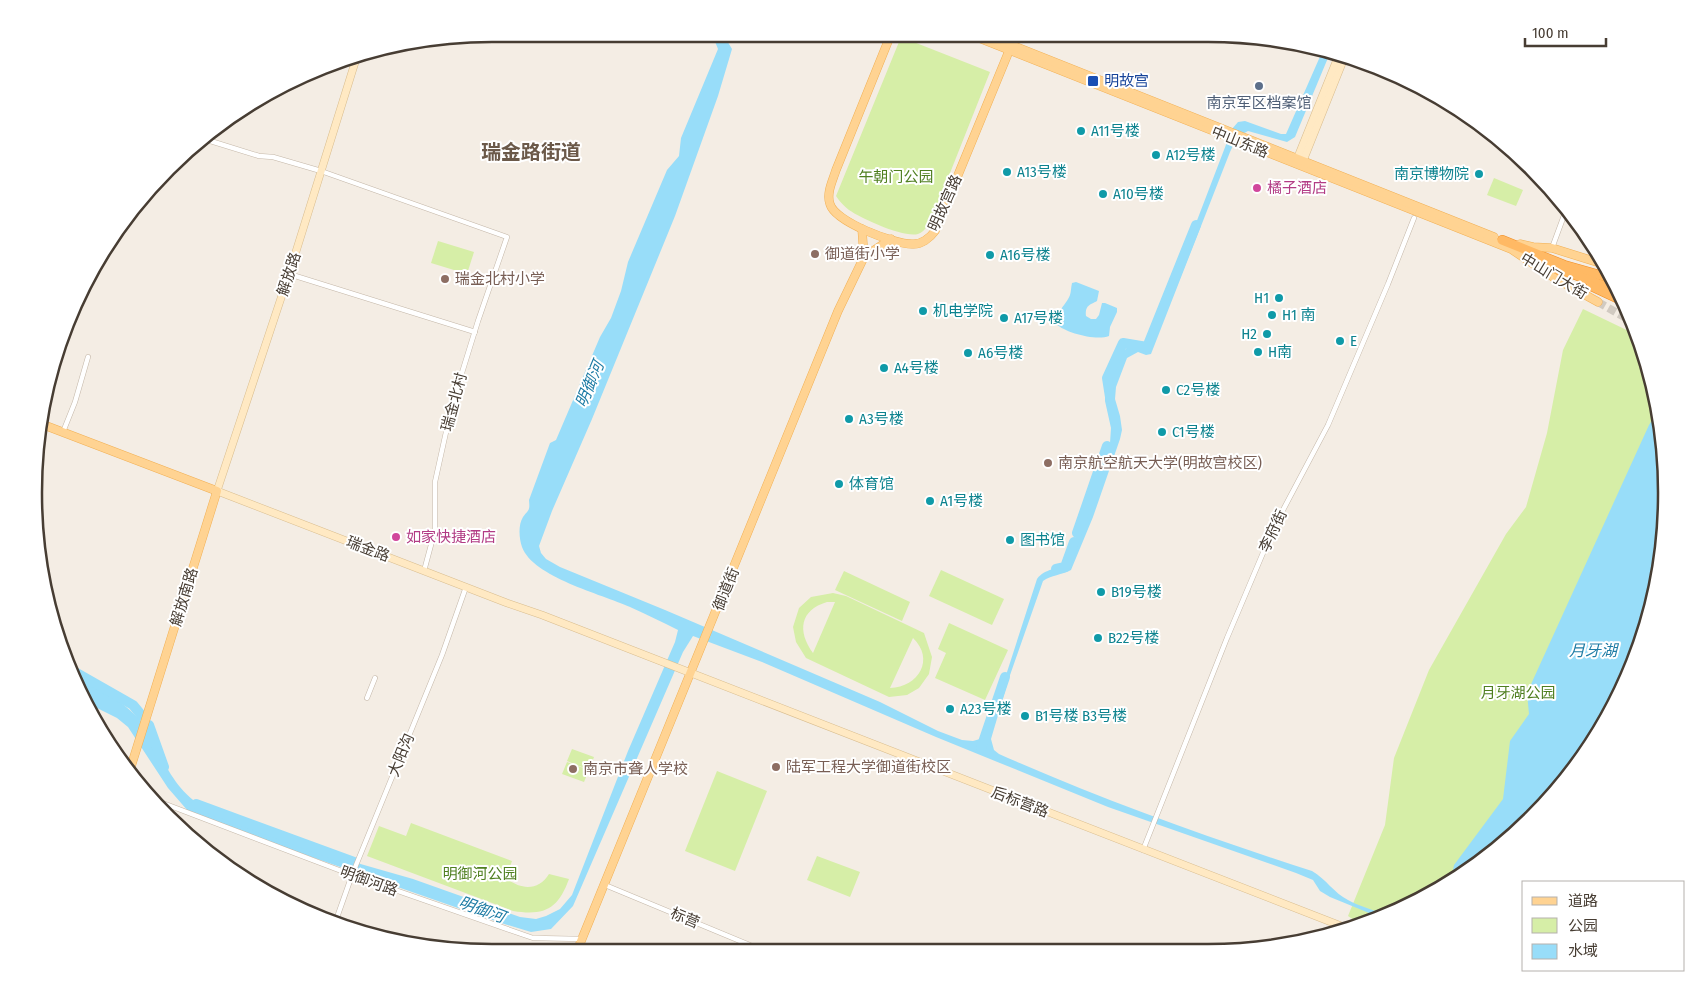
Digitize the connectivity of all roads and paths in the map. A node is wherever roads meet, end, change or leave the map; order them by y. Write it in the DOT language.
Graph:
graph roads {
  1 [pos="888,42"];
  2 [pos="992,42"];
  3 [pos="999,42"];
  4 [pos="1013,42"];
  5 [pos="1010,48"];
  6 [pos="1342,63"];
  7 [pos="354,64"];
  8 [pos="212,141"];
  9 [pos="1299,162"];
  10 [pos="321,171"];
  11 [pos="1414,218"];
  12 [pos="1563,218"];
  13 [pos="862,229"];
  14 [pos="891,239"];
  15 [pos="1502,240"];
  16 [pos="1552,248"];
  17 [pos="1511,250"];
  18 [pos="864,257"];
  19 [pos="1539,261"];
  20 [pos="1593,261"];
  21 [pos="1564,265"];
  22 [pos="289,274"];
  23 [pos="1601,275"];
  24 [pos="1604,282"];
  25 [pos="1607,287"];
  26 [pos="1612,296"];
  27 [pos="1598,302"];
  28 [pos="474,332"];
  29 [pos="88,357"];
  30 [pos="47,426"];
  31 [pos="64,432"];
  32 [pos="217,491"];
  33 [pos="424,571"];
  34 [pos="466,587"];
  35 [pos="175,626"];
  36 [pos="692,673"];
  37 [pos="375,678"];
  38 [pos="367,698"];
  39 [pos="151,703"];
  40 [pos="148,712"];
  41 [pos="132,762"];
  42 [pos="132,762"];
  43 [pos="168,805"];
  44 [pos="1143,850"];
  45 [pos="352,875"];
  46 [pos="605,885"];
  47 [pos="338,916"];
  48 [pos="1337,924"];
  49 [pos="583,939"];
  50 [pos="581,944"];
  51 [pos="747,944"];
  1 -- 13 [label="main road, 明故宫路"];
  2 -- 5 [label="main road, 中山东路"];
  3 -- 5 [label="main road, 中山东路"];
  4 -- 5 [label="main road, 明故宫路"];
  5 -- 9 [label="main road, 中山东路"];
  5 -- 14 [label="main road, 明故宫路"];
  6 -- 9 [label="main road"];
  7 -- 10 [label="main road, 解放路"];
  8 -- 10 [label="street"];
  9 -- 15 [label="main road, 中山东路"];
  9 -- 17 [label="main road, 中山东路"];
  10 -- 22 [label="main road, 解放路"];
  10 -- 28 [label="street, 瑞金北村"];
  11 -- 44 [label="street, 李府街"];
  12 -- 16 [label="street"];
  13 -- 14 [label="main road, 明故宫路"];
  13 -- 18 [label="main road"];
  14 -- 18 [label="main road"];
  15 -- 16 [label="main road, 中山门大街"];
  15 -- 21 [label="highway"];
  16 -- 20 [label="main road, 中山门大街"];
  17 -- 19 [label="highway"];
  17 -- 27 [label="main road, 中山门大街"];
  18 -- 36 [label="main road, 御道街"];
  19 -- 25 [label="highway"];
  19 -- 26 [label="highway"];
  21 -- 23 [label="highway"];
  21 -- 24 [label="highway"];
  22 -- 28 [label="street"];
  22 -- 32 [label="main road, 解放路"];
  28 -- 33 [label="street, 瑞金北村"];
  29 -- 31 [label="street"];
  30 -- 31 [label="main road, 瑞金路"];
  31 -- 32 [label="main road, 瑞金路"];
  32 -- 33 [label="main road, 瑞金路"];
  32 -- 35 [label="main road, 解放南路"];
  33 -- 34 [label="main road, 瑞金路"];
  34 -- 36 [label="main road, 瑞金路"];
  34 -- 45 [label="street, 大阳沟"];
  35 -- 39 [label="main road"];
  36 -- 44 [label="main road, 后标营路"];
  36 -- 46 [label="main road, 御道街"];
  37 -- 38 [label="street"];
  39 -- 40 [label="main road"];
  40 -- 41 [label="main road"];
  40 -- 42 [label="main road"];
  43 -- 45 [label="street, 明御河路"];
  44 -- 48 [label="main road, 后标营路"];
  45 -- 47 [label="street, 大阳沟"];
  45 -- 49 [label="street, 明御河路"];
  46 -- 49 [label="main road, 御道街"];
  46 -- 51 [label="street, 标营"];
  49 -- 50 [label="main road, 御道街"];
}
